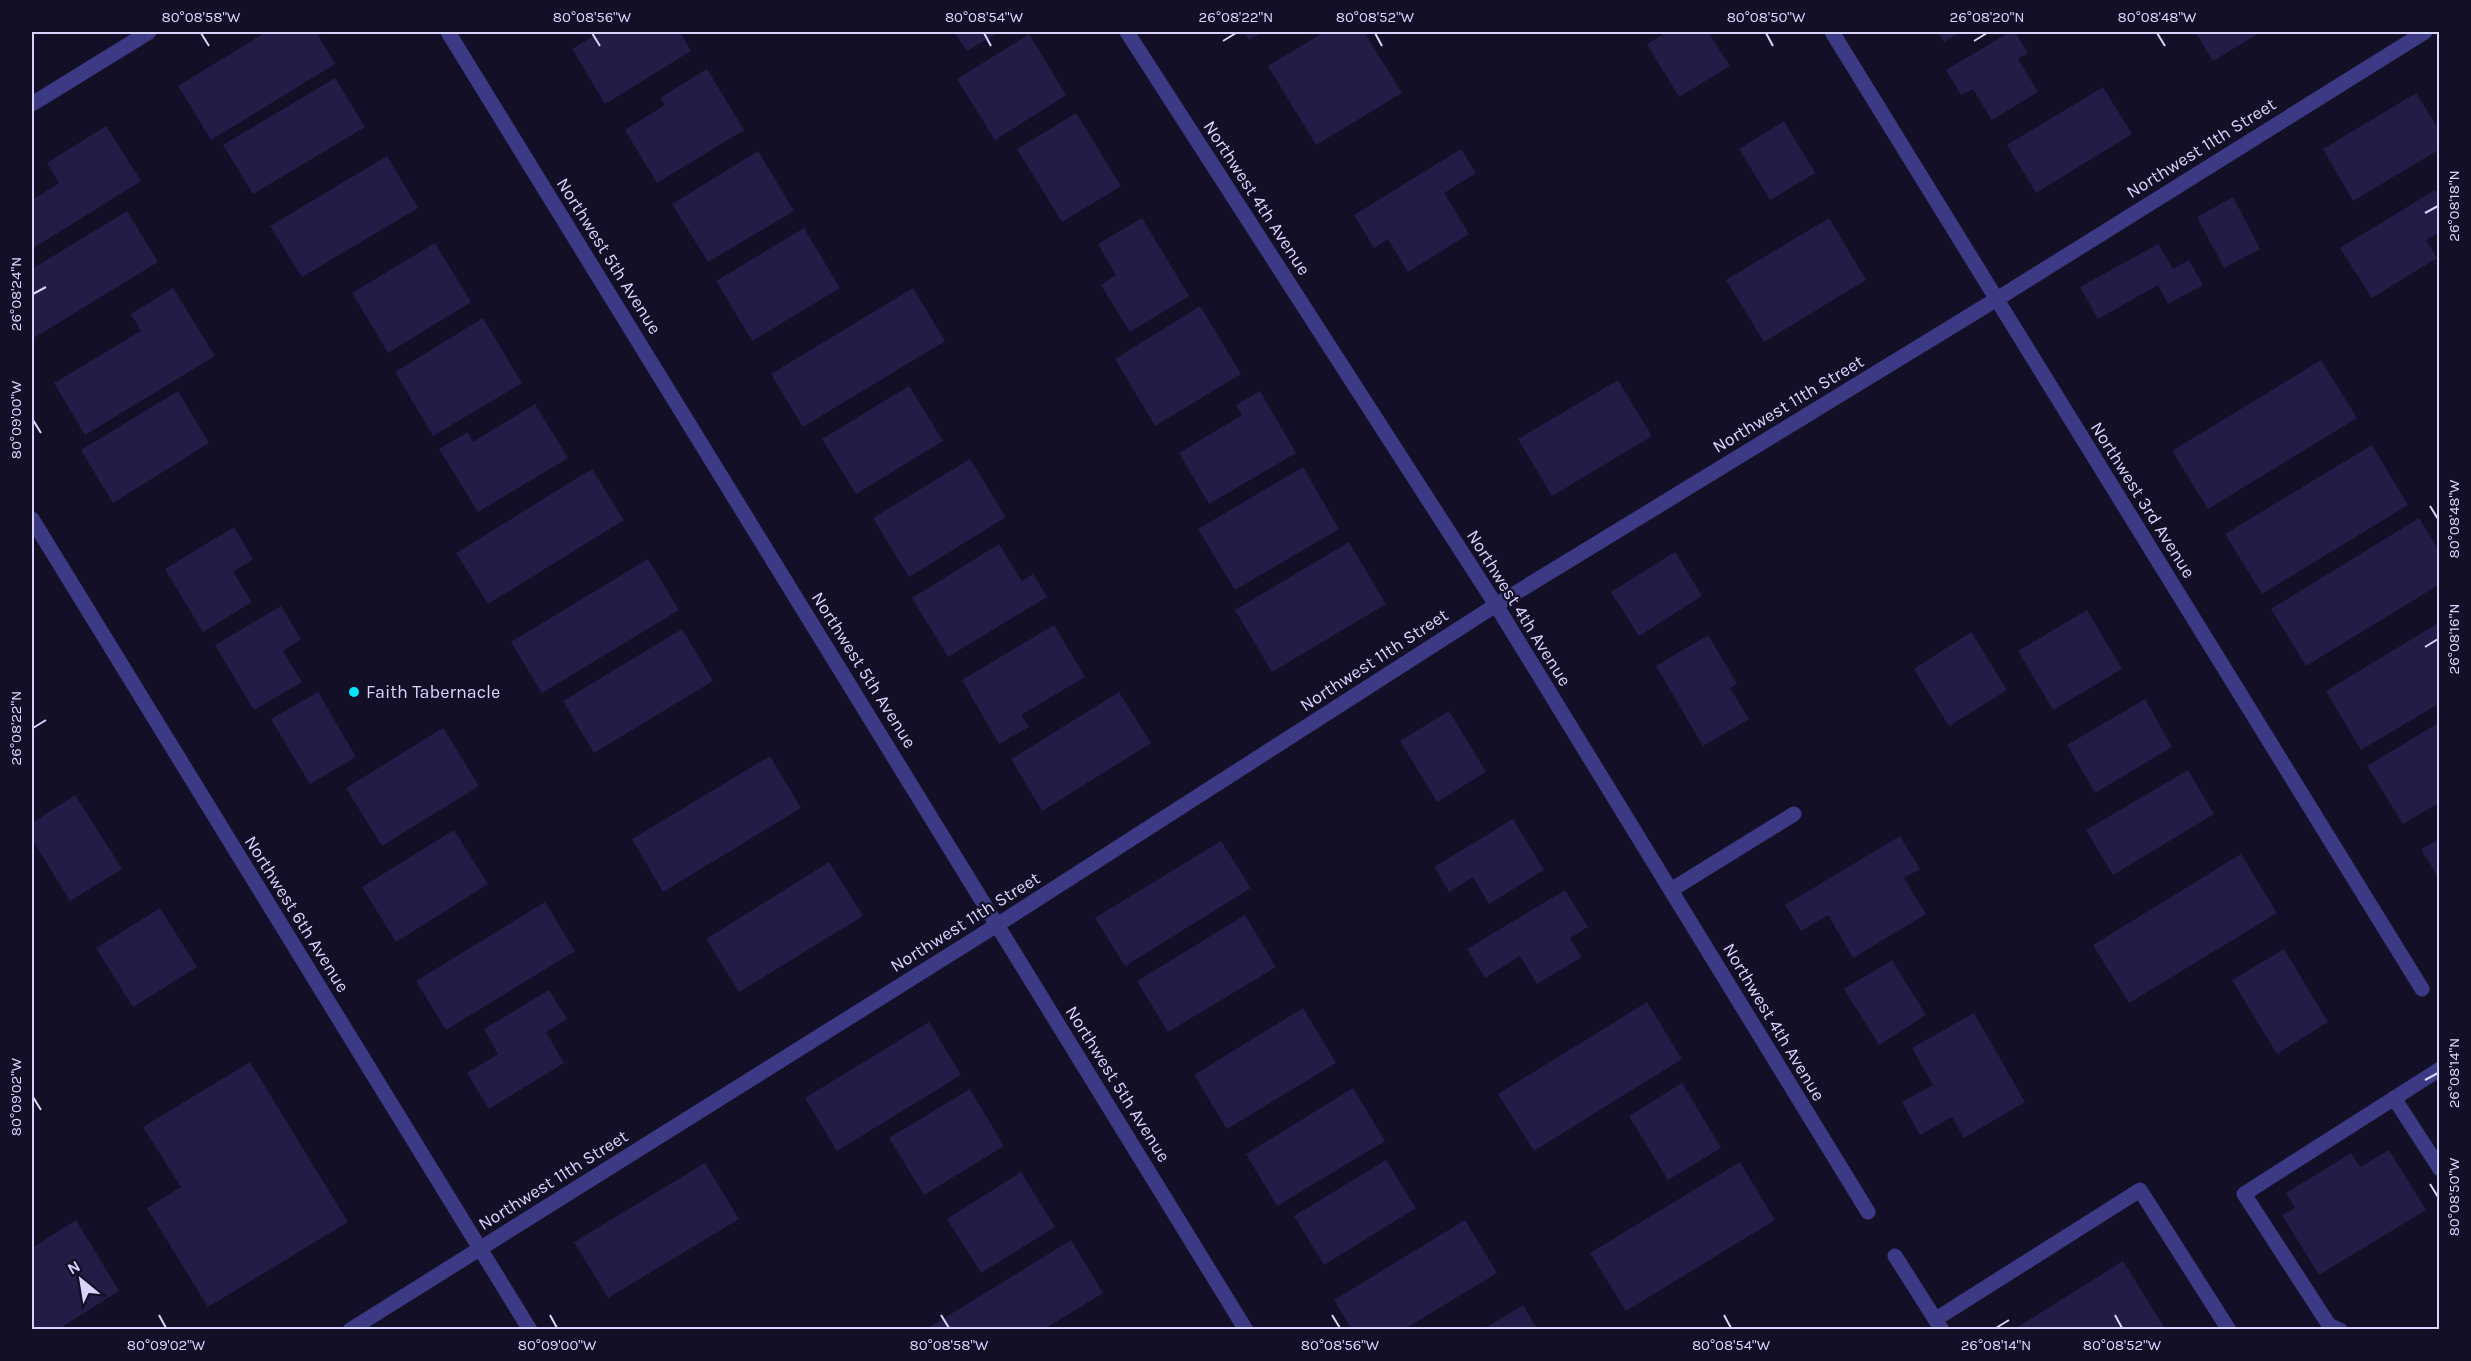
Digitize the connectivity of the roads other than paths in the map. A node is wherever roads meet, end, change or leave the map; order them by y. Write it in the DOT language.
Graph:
graph roads {
  1 [pos="149,32"];
  2 [pos="448,32"];
  3 [pos="1126,32"];
  4 [pos="1832,32"];
  5 [pos="2425,32"];
  6 [pos="32,104"];
  7 [pos="1997,300"];
  8 [pos="32,519"];
  9 [pos="1496,605"];
  10 [pos="1794,814"];
  11 [pos="1671,890"];
  12 [pos="997,925"];
  13 [pos="2422,989"];
  14 [pos="2439,1069"];
  15 [pos="2394,1098"];
  16 [pos="2439,1169"];
  17 [pos="1868,1212"];
  18 [pos="480,1249"];
  19 [pos="1895,1256"];
  20 [pos="1939,1324"];
  21 [pos="351,1329"];
  22 [pos="530,1329"];
  23 [pos="1246,1329"];
  24 [pos="2229,1329"];
  25 [pos="2340,1329"];
  1 -- 6 [label="street"];
  2 -- 12 [label="street, Northwest 5th Avenue"];
  3 -- 9 [label="street, Northwest 4th Avenue"];
  4 -- 7 [label="street, Northwest 3rd Avenue"];
  5 -- 7 [label="street, Northwest 11th Street"];
  7 -- 9 [label="street, Northwest 11th Street"];
  7 -- 13 [label="street, Northwest 3rd Avenue"];
  8 -- 18 [label="street, Northwest 6th Avenue"];
  9 -- 11 [label="street, Northwest 4th Avenue"];
  9 -- 12 [label="street, Northwest 11th Street"];
  10 -- 11 [label="street"];
  11 -- 17 [label="street, Northwest 4th Avenue"];
  12 -- 18 [label="street, Northwest 11th Street"];
  12 -- 23 [label="street, Northwest 5th Avenue"];
  14 -- 15 [label="street"];
  15 -- 16 [label="street"];
  15 -- 25 [label="street"];
  18 -- 21 [label="street, Northwest 11th Street"];
  18 -- 22 [label="street, Northwest 6th Avenue"];
  19 -- 20 [label="street"];
  20 -- 24 [label="street"];
}
